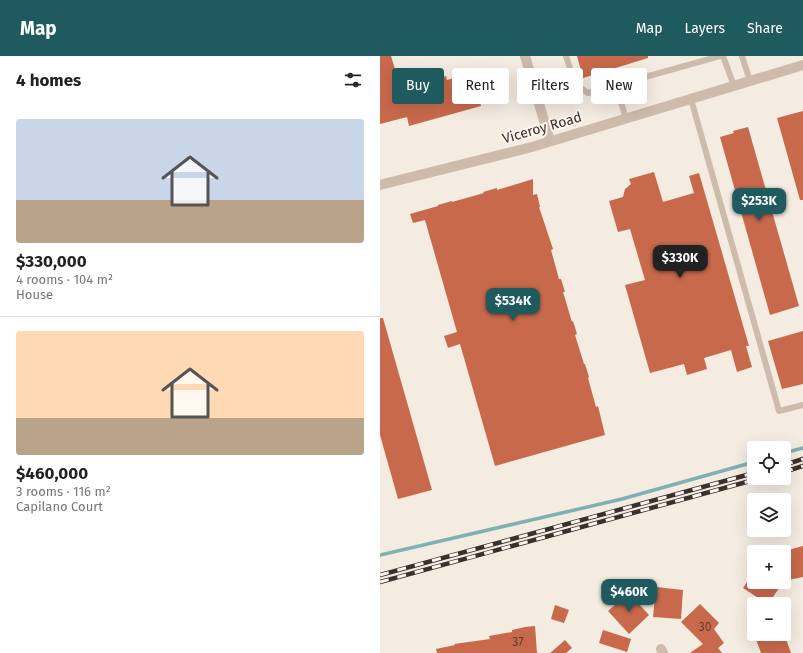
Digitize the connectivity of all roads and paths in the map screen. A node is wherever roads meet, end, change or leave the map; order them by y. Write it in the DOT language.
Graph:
graph roads {
  1 [pos="525,56"];
  2 [pos="566,56"];
  3 [pos="720,56"];
  4 [pos="723,56"];
  5 [pos="742,56"];
  6 [pos="803,65"];
  7 [pos="647,76"];
  8 [pos="750,81"];
  9 [pos="734,86"];
  10 [pos="591,92"];
  11 [pos="691,99"];
  12 [pos="622,104"];
  13 [pos="626,118"];
  14 [pos="550,141"];
  15 [pos="380,185"];
  16 [pos="803,405"];
  1 -- 14 [label="street"];
  2 -- 10 [label="lane"];
  3 -- 7 [label="lane"];
  4 -- 9 [label="lane"];
  5 -- 8 [label="lane"];
  6 -- 8 [label="street, Viceroy Road"];
  8 -- 9 [label="street, Viceroy Road"];
  9 -- 11 [label="street, Viceroy Road"];
  11 -- 13 [label="street, Viceroy Road"];
  11 -- 16 [label="lane"];
  12 -- 13 [label="lane"];
  13 -- 14 [label="street, Viceroy Road"];
  14 -- 15 [label="street, Viceroy Road"];
}
